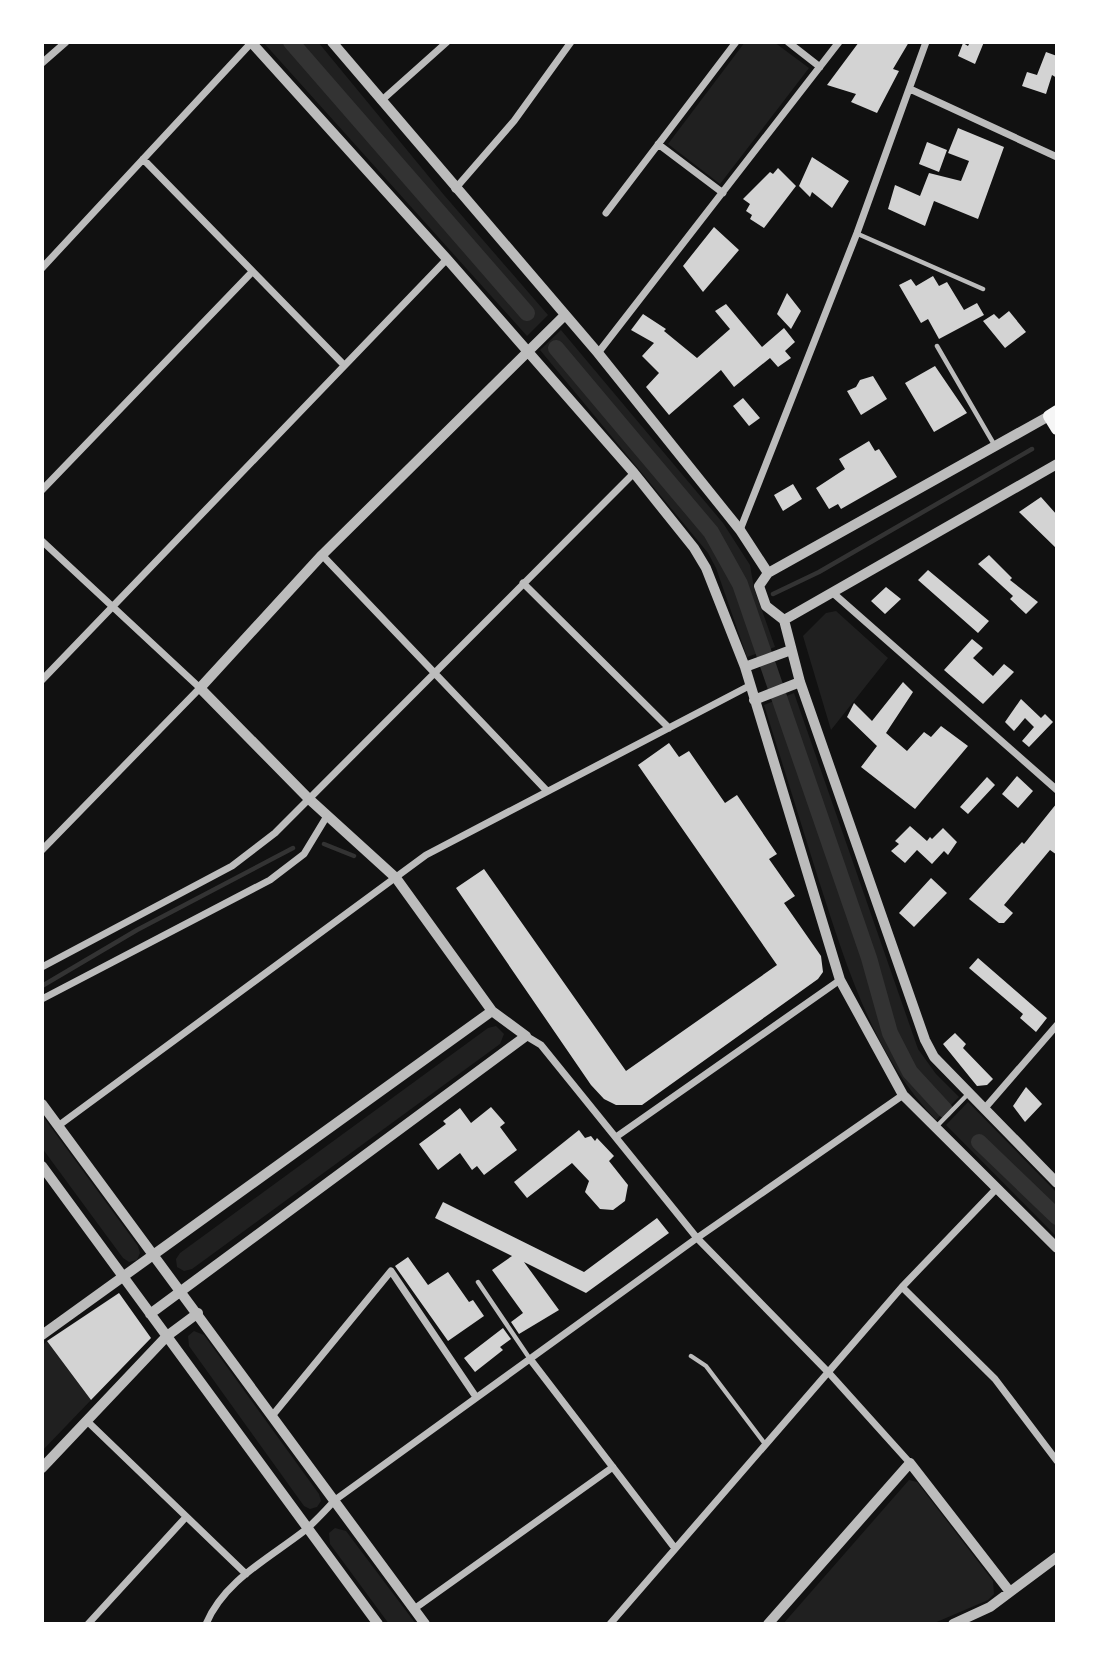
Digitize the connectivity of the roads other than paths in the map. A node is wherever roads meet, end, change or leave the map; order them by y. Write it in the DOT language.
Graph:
graph roads {
  1 [pos="66,42"];
  2 [pos="251,42"];
  3 [pos="332,42"];
  4 [pos="447,42"];
  5 [pos="571,42"];
  6 [pos="736,42"];
  7 [pos="788,42"];
  8 [pos="839,42"];
  9 [pos="926,42"];
  10 [pos="42,63"];
  11 [pos="820,67"];
  12 [pos="911,89"];
  13 [pos="381,101"];
  14 [pos="659,144"];
  15 [pos="1057,157"];
  16 [pos="144,159"];
  17 [pos="455,189"];
  18 [pos="723,193"];
  19 [pos="606,213"];
  20 [pos="857,233"];
  21 [pos="447,258"];
  22 [pos="42,268"];
  23 [pos="253,272"];
  24 [pos="983,289"];
  25 [pos="565,315"];
  26 [pos="937,346"];
  27 [pos="527,350"];
  28 [pos="598,353"];
  29 [pos="344,365"];
  30 [pos="1053,414"];
  31 [pos="1057,429"];
  32 [pos="995,447"];
  33 [pos="1057,464"];
  34 [pos="634,473"];
  35 [pos="42,490"];
  36 [pos="740,530"];
  37 [pos="42,541"];
  38 [pos="322,555"];
  39 [pos="768,573"];
  40 [pos="523,583"];
  41 [pos="833,593"];
  42 [pos="113,604"];
  43 [pos="785,620"];
  44 [pos="791,650"];
  45 [pos="744,667"];
  46 [pos="434,673"];
  47 [pos="42,680"];
  48 [pos="800,682"];
  49 [pos="750,686"];
  50 [pos="200,688"];
  51 [pos="754,700"];
  52 [pos="668,728"];
  53 [pos="1057,790"];
  54 [pos="547,791"];
  55 [pos="308,798"];
  56 [pos="327,816"];
  57 [pos="42,850"];
  58 [pos="396,878"];
  59 [pos="42,967"];
  60 [pos="840,980"];
  61 [pos="42,999"];
  62 [pos="492,1012"];
  63 [pos="1057,1025"];
  64 [pos="526,1036"];
  65 [pos="970,1092"];
  66 [pos="903,1095"];
  67 [pos="42,1104"];
  68 [pos="985,1108"];
  69 [pos="58,1126"];
  70 [pos="936,1128"];
  71 [pos="616,1137"];
  72 [pos="42,1166"];
  73 [pos="1057,1183"];
  74 [pos="997,1188"];
  75 [pos="697,1238"];
  76 [pos="1057,1248"];
  77 [pos="155,1255"];
  78 [pos="122,1276"];
  79 [pos="478,1282"];
  80 [pos="902,1287"];
  81 [pos="181,1290"];
  82 [pos="198,1313"];
  83 [pos="150,1314"];
  84 [pos="42,1335"];
  85 [pos="167,1336"];
  86 [pos="691,1356"];
  87 [pos="530,1359"];
  88 [pos="829,1373"];
  89 [pos="476,1398"];
  90 [pos="272,1416"];
  91 [pos="87,1420"];
  92 [pos="765,1444"];
  93 [pos="1057,1461"];
  94 [pos="910,1463"];
  95 [pos="613,1467"];
  96 [pos="42,1468"];
  97 [pos="335,1500"];
  98 [pos="186,1517"];
  99 [pos="307,1529"];
  100 [pos="674,1547"];
  101 [pos="1057,1557"];
  102 [pos="246,1574"];
  103 [pos="1010,1592"];
  104 [pos="414,1609"];
  105 [pos="88,1624"];
  106 [pos="206,1624"];
  107 [pos="378,1624"];
  108 [pos="425,1624"];
  109 [pos="610,1624"];
  110 [pos="768,1624"];
  111 [pos="953,1624"];
  1 -- 10 [label="street"];
  2 -- 16 [label="street"];
  2 -- 21 [label="street"];
  3 -- 13 [label="street"];
  4 -- 13 [label="street"];
  5 -- 17 [label="street"];
  6 -- 14 [label="street"];
  7 -- 11 [label="street"];
  8 -- 11 [label="street"];
  9 -- 12 [label="street"];
  11 -- 18 [label="street"];
  12 -- 15 [label="street"];
  12 -- 20 [label="street"];
  13 -- 17 [label="street"];
  14 -- 18 [label="street"];
  14 -- 19 [label="street"];
  16 -- 22 [label="street"];
  16 -- 23 [label="street"];
  17 -- 25 [label="street"];
  18 -- 28 [label="street"];
  20 -- 24 [label="lane"];
  20 -- 36 [label="street"];
  21 -- 27 [label="street"];
  21 -- 29 [label="street"];
  23 -- 29 [label="street"];
  23 -- 35 [label="street"];
  25 -- 27 [label="street"];
  25 -- 28 [label="street"];
  26 -- 32 [label="lane"];
  27 -- 34 [label="street"];
  27 -- 38 [label="street"];
  28 -- 36 [label="street"];
  29 -- 42 [label="street"];
  30 -- 31 [label="main road"];
  30 -- 32 [label="street"];
  32 -- 39 [label="street"];
  33 -- 41 [label="street"];
  34 -- 40 [label="street"];
  34 -- 45 [label="street"];
  36 -- 39 [label="street"];
  37 -- 42 [label="street"];
  38 -- 46 [label="street"];
  38 -- 50 [label="street"];
  39 -- 43 [label="street"];
  40 -- 46 [label="street"];
  40 -- 52 [label="street"];
  41 -- 43 [label="street"];
  41 -- 53 [label="street"];
  42 -- 47 [label="street"];
  42 -- 50 [label="street"];
  43 -- 44 [label="street"];
  44 -- 45 [label="street"];
  44 -- 48 [label="street"];
  45 -- 49 [label="street"];
  46 -- 54 [label="street"];
  46 -- 55 [label="street"];
  48 -- 51 [label="street"];
  48 -- 65 [label="street"];
  49 -- 51 [label="street"];
  49 -- 52 [label="street"];
  50 -- 55 [label="street"];
  50 -- 57 [label="street"];
  51 -- 60 [label="street"];
  52 -- 54 [label="street"];
  54 -- 58 [label="street"];
  55 -- 56 [label="street"];
  55 -- 59 [label="street"];
  56 -- 58 [label="street"];
  56 -- 61 [label="street"];
  58 -- 62 [label="street"];
  58 -- 69 [label="street"];
  60 -- 66 [label="street"];
  60 -- 71 [label="street"];
  62 -- 64 [label="street"];
  62 -- 77 [label="street"];
  63 -- 68 [label="street"];
  64 -- 71 [label="street"];
  64 -- 81 [label="street"];
  65 -- 68 [label="street"];
  65 -- 70 [label="lane"];
  66 -- 70 [label="street"];
  66 -- 75 [label="street"];
  67 -- 69 [label="street"];
  68 -- 73 [label="street"];
  69 -- 77 [label="street"];
  70 -- 74 [label="street"];
  71 -- 75 [label="street"];
  72 -- 78 [label="street"];
  74 -- 76 [label="street"];
  74 -- 80 [label="street"];
  75 -- 87 [label="street"];
  75 -- 88 [label="street"];
  77 -- 78 [label="street"];
  77 -- 81 [label="street"];
  78 -- 83 [label="street"];
  78 -- 84 [label="street"];
  79 -- 87 [label="lane"];
  80 -- 88 [label="street"];
  80 -- 93 [label="street"];
  81 -- 82 [label="street"];
  81 -- 83 [label="street"];
  82 -- 85 [label="street"];
  82 -- 90 [label="street"];
  83 -- 85 [label="street"];
  85 -- 91 [label="street"];
  85 -- 99 [label="street"];
  86 -- 92 [label="lane"];
  87 -- 89 [label="street"];
  87 -- 95 [label="street"];
  88 -- 92 [label="street"];
  88 -- 94 [label="street"];
  89 -- 90 [label="street"];
  89 -- 97 [label="street"];
  90 -- 97 [label="street"];
  91 -- 96 [label="street"];
  91 -- 98 [label="street"];
  92 -- 100 [label="street"];
  94 -- 103 [label="street"];
  94 -- 110 [label="street"];
  95 -- 100 [label="street"];
  95 -- 104 [label="street"];
  97 -- 99 [label="street"];
  97 -- 104 [label="street"];
  98 -- 102 [label="street"];
  98 -- 105 [label="street"];
  99 -- 102 [label="street"];
  99 -- 107 [label="street"];
  100 -- 109 [label="street"];
  101 -- 103 [label="street"];
  102 -- 106 [label="street"];
  103 -- 111 [label="street"];
  104 -- 108 [label="street"];
}
